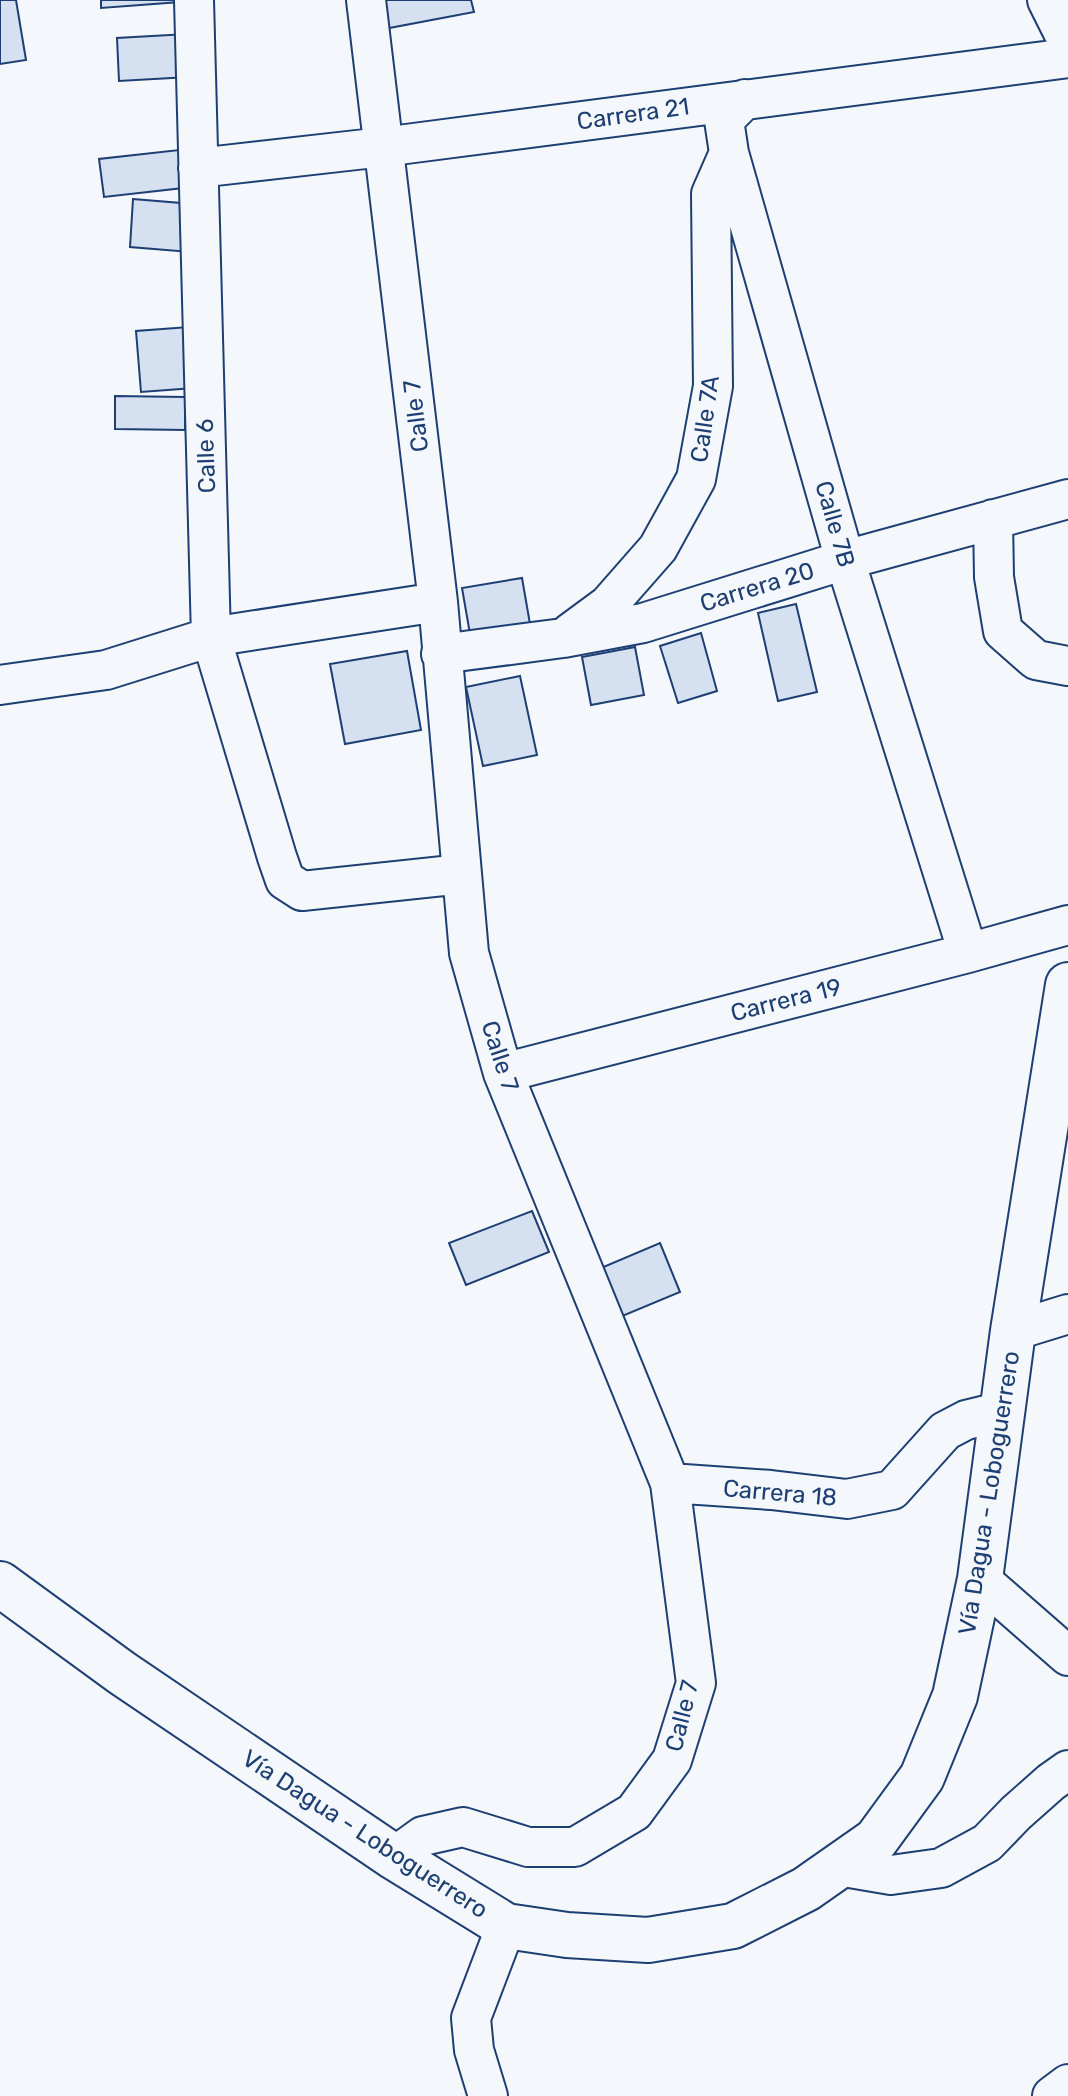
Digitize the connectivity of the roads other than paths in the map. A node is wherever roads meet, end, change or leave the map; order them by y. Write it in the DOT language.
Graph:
graph roads {
  1 [pos="194,0"];
  2 [pos="366,0"];
  3 [pos="1047,0"];
  4 [pos="1068,42"];
  5 [pos="1068,58"];
  6 [pos="745,99"];
  7 [pos="383,147"];
  8 [pos="729,153"];
  9 [pos="198,168"];
  10 [pos="1068,499"];
  11 [pos="993,519"];
  12 [pos="845,560"];
  13 [pos="438,602"];
  14 [pos="211,637"];
  15 [pos="563,638"];
  16 [pos="441,654"];
  17 [pos="1068,666"];
  18 [pos="0,685"];
  19 [pos="462,874"];
  20 [pos="1068,925"];
  21 [pos="968,953"];
  22 [pos="1068,985"];
  23 [pos="503,1073"];
  24 [pos="1068,1314"];
  25 [pos="1013,1331"];
  26 [pos="1003,1411"];
  27 [pos="670,1483"];
  28 [pos="980,1579"];
  29 [pos="0,1584"];
  30 [pos="1068,1656"];
  31 [pos="1068,1770"];
  32 [pos="394,1857"];
  33 [pos="838,1866"];
  34 [pos="506,1926"];
  35 [pos="1068,2084"];
  36 [pos="488,2096"];
  37 [pos="1052,2096"];
  1 -- 9 [label="street, Calle 6"];
  2 -- 7 [label="street, Calle 7"];
  3 -- 4 [label="street"];
  5 -- 6 [label="street, Carrera 21"];
  6 -- 7 [label="street, Carrera 21"];
  6 -- 8 [label="street, Calle 7B"];
  7 -- 9 [label="street, Carrera 21"];
  7 -- 13 [label="street, Calle 7"];
  8 -- 12 [label="street, Calle 7B"];
  8 -- 15 [label="street, Calle 7A"];
  9 -- 14 [label="street, Calle 6"];
  10 -- 11 [label="street, Carrera 20"];
  11 -- 12 [label="street, Carrera 20"];
  11 -- 17 [label="street"];
  12 -- 15 [label="street, Carrera 20"];
  12 -- 21 [label="street, Calle 7B"];
  13 -- 14 [label="street"];
  13 -- 16 [label="street, Calle 7"];
  14 -- 18 [label="street"];
  14 -- 19 [label="street, Calle 6"];
  15 -- 16 [label="street, Carrera 20"];
  16 -- 19 [label="street, Calle 7"];
  19 -- 23 [label="street, Calle 7"];
  20 -- 21 [label="street, Carrera 19"];
  21 -- 23 [label="street, Carrera 19"];
  22 -- 25 [label="main road, Vía Dagua - Loboguerrero"];
  23 -- 27 [label="street, Calle 7"];
  24 -- 25 [label="street"];
  25 -- 26 [label="main road, Vía Dagua - Loboguerrero"];
  26 -- 27 [label="street, Carrera 18"];
  26 -- 28 [label="main road, Vía Dagua - Loboguerrero"];
  27 -- 32 [label="street, Calle 7"];
  28 -- 30 [label="street"];
  28 -- 33 [label="main road, Vía Dagua - Loboguerrero"];
  29 -- 32 [label="main road, Vía Dagua - Loboguerrero"];
  31 -- 33 [label="street"];
  32 -- 34 [label="main road, Vía Dagua - Loboguerrero"];
  33 -- 34 [label="main road, Vía Dagua - Loboguerrero"];
  34 -- 36 [label="street"];
  35 -- 37 [label="street"];
}
